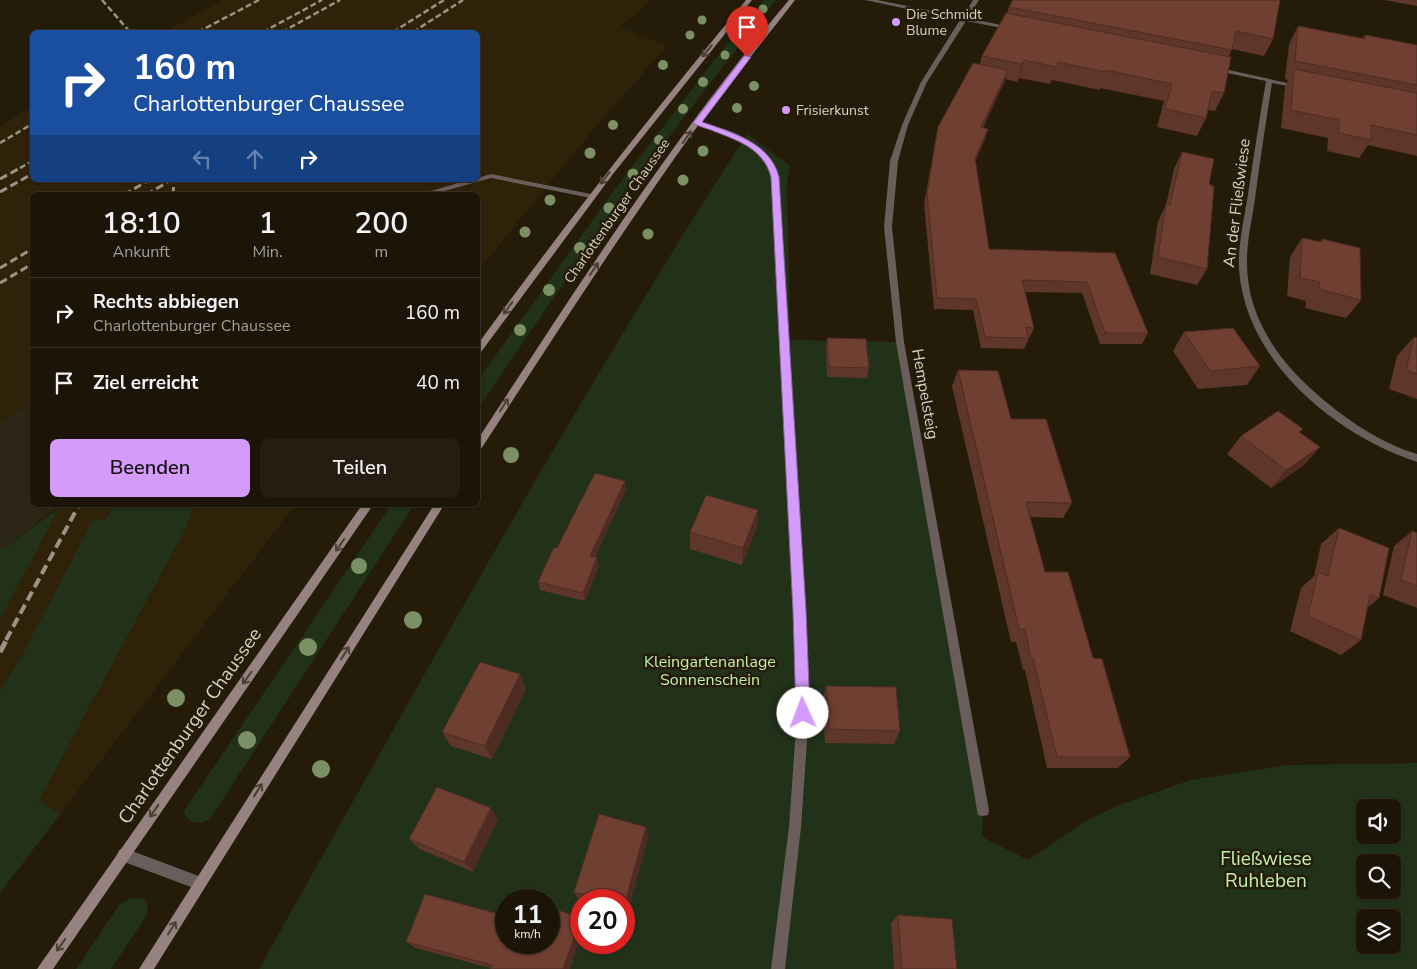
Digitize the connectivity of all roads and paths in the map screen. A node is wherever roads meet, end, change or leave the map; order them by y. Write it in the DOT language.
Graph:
graph roads {
  1 [pos="749,0"];
  2 [pos="792,0"];
  3 [pos="868,0"];
  4 [pos="976,0"];
  5 [pos="964,19"];
  6 [pos="1023,30"];
  7 [pos="1210,68"];
  8 [pos="1269,80"];
  9 [pos="1306,87"];
  10 [pos="697,123"];
  11 [pos="480,179"];
  12 [pos="470,182"];
  13 [pos="433,192"];
  14 [pos="591,196"];
  15 [pos="480,347"];
  16 [pos="480,443"];
  17 [pos="1417,458"];
  18 [pos="367,507"];
  19 [pos="438,507"];
  20 [pos="983,810"];
  21 [pos="124,855"];
  22 [pos="200,884"];
  23 [pos="44,969"];
  24 [pos="146,969"];
  25 [pos="778,969"];
  1 -- 14 [label="main road, Charlottenburger Chaussee, one-way"];
  2 -- 10 [label="main road, Charlottenburger Chaussee"];
  3 -- 5 [label="street"];
  4 -- 5 [label="street, Hempelsteig"];
  5 -- 6 [label="street"];
  5 -- 20 [label="street, Hempelsteig"];
  7 -- 8 [label="street"];
  8 -- 9 [label="street"];
  8 -- 17 [label="street, An der Fließwiese"];
  16 -- 10 [label="main road, Charlottenburger Chaussee, one-way"];
  10 -- 25 [label="street"];
  11 -- 14 [label="street"];
  12 -- 13 [label="street"];
  14 -- 15 [label="main road, Charlottenburger Chaussee, one-way"];
  18 -- 21 [label="main road, Charlottenburger Chaussee, one-way"];
  22 -- 19 [label="main road, one-way"];
  21 -- 22 [label="street"];
  21 -- 23 [label="main road, Charlottenburger Chaussee, one-way"];
  24 -- 22 [label="main road, one-way"];
}
